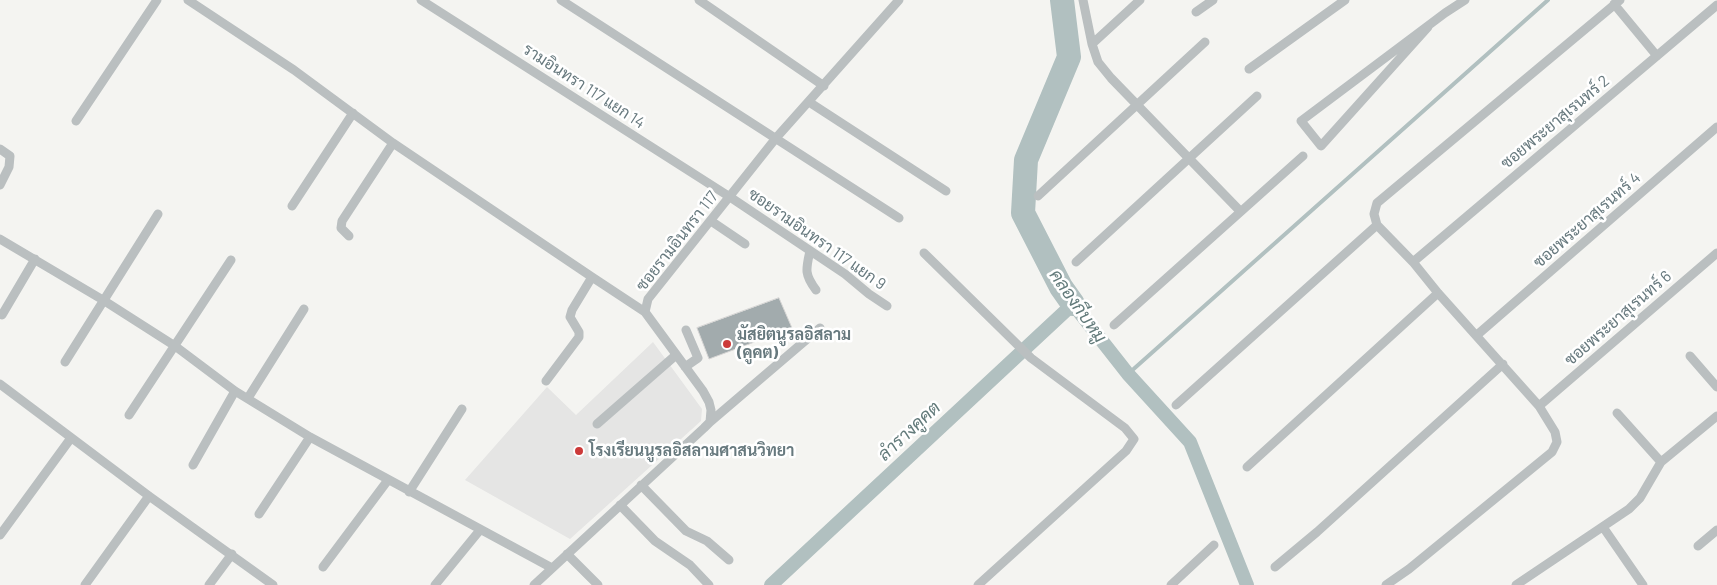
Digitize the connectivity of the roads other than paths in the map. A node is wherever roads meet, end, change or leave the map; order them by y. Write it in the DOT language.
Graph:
graph roads {
  1 [pos="157,0"];
  2 [pos="188,0"];
  3 [pos="421,0"];
  4 [pos="561,0"];
  5 [pos="699,0"];
  6 [pos="1083,0"];
  7 [pos="1140,0"];
  8 [pos="1213,0"];
  9 [pos="1346,0"];
  10 [pos="1465,0"];
  11 [pos="896,1"];
  12 [pos="1617,2"];
  13 [pos="1717,5"];
  14 [pos="1196,12"];
  15 [pos="1428,26"];
  16 [pos="1206,42"];
  17 [pos="1092,44"];
  18 [pos="1657,56"];
  19 [pos="1249,69"];
  20 [pos="824,86"];
  21 [pos="1257,96"];
  22 [pos="810,102"];
  23 [pos="1137,104"];
  24 [pos="352,113"];
  25 [pos="76,122"];
  26 [pos="1717,127"];
  27 [pos="776,138"];
  28 [pos="393,143"];
  29 [pos="0,149"];
  30 [pos="1303,156"];
  31 [pos="1189,158"];
  32 [pos="0,185"];
  33 [pos="946,191"];
  34 [pos="1038,196"];
  35 [pos="730,197"];
  36 [pos="292,206"];
  37 [pos="1240,211"];
  38 [pos="158,214"];
  39 [pos="899,218"];
  40 [pos="711,220"];
  41 [pos="1377,224"];
  42 [pos="349,236"];
  43 [pos="0,239"];
  44 [pos="745,244"];
  45 [pos="810,251"];
  46 [pos="924,253"];
  47 [pos="1717,253"];
  48 [pos="34,259"];
  49 [pos="231,260"];
  50 [pos="1076,262"];
  51 [pos="1413,262"];
  52 [pos="592,277"];
  53 [pos="816,290"];
  54 [pos="1438,293"];
  55 [pos="103,300"];
  56 [pos="887,306"];
  57 [pos="304,309"];
  58 [pos="645,312"];
  59 [pos="2,315"];
  60 [pos="1114,325"];
  61 [pos="820,328"];
  62 [pos="686,330"];
  63 [pos="1477,335"];
  64 [pos="174,346"];
  65 [pos="676,355"];
  66 [pos="1690,356"];
  67 [pos="65,362"];
  68 [pos="1503,364"];
  69 [pos="685,367"];
  70 [pos="546,381"];
  71 [pos="0,384"];
  72 [pos="1717,387"];
  73 [pos="235,391"];
  74 [pos="248,398"];
  75 [pos="1176,405"];
  76 [pos="1539,406"];
  77 [pos="462,409"];
  78 [pos="1617,413"];
  79 [pos="128,415"];
  80 [pos="1717,416"];
  81 [pos="710,422"];
  82 [pos="597,424"];
  83 [pos="310,437"];
  84 [pos="71,438"];
  85 [pos="1661,462"];
  86 [pos="193,466"];
  87 [pos="1247,467"];
  88 [pos="388,480"];
  89 [pos="641,485"];
  90 [pos="409,492"];
  91 [pos="149,496"];
  92 [pos="620,505"];
  93 [pos="259,514"];
  94 [pos="1603,527"];
  95 [pos="480,530"];
  96 [pos="1717,530"];
  97 [pos="0,535"];
  98 [pos="1214,545"];
  99 [pos="1698,546"];
  100 [pos="232,554"];
  101 [pos="567,554"];
  102 [pos="729,560"];
  103 [pos="323,567"];
  104 [pos="1275,567"];
  105 [pos="552,568"];
  106 [pos="85,585"];
  107 [pos="210,585"];
  108 [pos="273,585"];
  109 [pos="435,585"];
  110 [pos="534,585"];
  111 [pos="598,585"];
  112 [pos="709,585"];
  113 [pos="978,585"];
  114 [pos="1171,585"];
  115 [pos="1386,585"];
  116 [pos="1516,585"];
  117 [pos="1643,585"];
  1 -- 25 [label="street"];
  2 -- 24 [label="street"];
  3 -- 35 [label="street, รามอินทรา 117 แยก 14"];
  4 -- 27 [label="street"];
  5 -- 20 [label="street"];
  6 -- 17 [label="street"];
  7 -- 17 [label="street"];
  8 -- 14 [label="street"];
  9 -- 19 [label="street"];
  10 -- 15 [label="street"];
  11 -- 20 [label="street, ซอยรามอินทรา 117"];
  12 -- 18 [label="street"];
  12 -- 41 [label="street"];
  13 -- 18 [label="street, ซอยพระยาสุเรนทร์ 2"];
  15 -- 15 [label="street"];
  16 -- 23 [label="street"];
  17 -- 23 [label="street"];
  18 -- 51 [label="street, ซอยพระยาสุเรนทร์ 2"];
  20 -- 22 [label="street, ซอยรามอินทรา 117"];
  21 -- 31 [label="street"];
  22 -- 27 [label="street, ซอยรามอินทรา 117"];
  22 -- 33 [label="street"];
  23 -- 31 [label="street"];
  23 -- 34 [label="street"];
  24 -- 28 [label="street"];
  24 -- 36 [label="street"];
  26 -- 63 [label="street, ซอยพระยาสุเรนทร์ 4"];
  27 -- 35 [label="street, ซอยรามอินทรา 117"];
  27 -- 39 [label="street"];
  28 -- 42 [label="street"];
  28 -- 52 [label="street"];
  29 -- 32 [label="street"];
  30 -- 37 [label="street"];
  31 -- 37 [label="street"];
  31 -- 50 [label="street"];
  35 -- 40 [label="street, ซอยรามอินทรา 117"];
  35 -- 45 [label="street, ซอยรามอินทรา 117 แยก 9"];
  37 -- 60 [label="street"];
  38 -- 55 [label="street"];
  40 -- 44 [label="street"];
  40 -- 58 [label="street, ซอยรามอินทรา 117"];
  41 -- 51 [label="street"];
  41 -- 75 [label="street"];
  43 -- 48 [label="street"];
  45 -- 53 [label="street"];
  45 -- 56 [label="street, ซอยรามอินทรา 117 แยก 9"];
  46 -- 113 [label="street"];
  47 -- 76 [label="street, ซอยพระยาสุเรนทร์ 6"];
  48 -- 55 [label="street"];
  48 -- 59 [label="street"];
  49 -- 64 [label="street"];
  51 -- 54 [label="street"];
  52 -- 58 [label="street"];
  52 -- 70 [label="street"];
  54 -- 63 [label="street"];
  54 -- 87 [label="street"];
  55 -- 64 [label="street"];
  55 -- 67 [label="street"];
  57 -- 74 [label="street"];
  58 -- 65 [label="street, ซอยรามอินทรา 117"];
  61 -- 81 [label="street"];
  62 -- 69 [label="street"];
  63 -- 68 [label="street"];
  64 -- 73 [label="street"];
  64 -- 79 [label="street"];
  65 -- 69 [label="street, ซอยรามอินทรา 117"];
  65 -- 82 [label="street"];
  66 -- 72 [label="street"];
  68 -- 76 [label="street"];
  68 -- 104 [label="street"];
  69 -- 81 [label="street, ซอยรามอินทรา 117"];
  71 -- 84 [label="street"];
  73 -- 74 [label="street"];
  73 -- 86 [label="street"];
  74 -- 83 [label="street"];
  76 -- 115 [label="street"];
  77 -- 90 [label="street"];
  78 -- 85 [label="street"];
  80 -- 85 [label="street"];
  81 -- 89 [label="street"];
  83 -- 88 [label="street"];
  83 -- 93 [label="street"];
  84 -- 91 [label="street"];
  84 -- 97 [label="street"];
  85 -- 94 [label="street"];
  88 -- 90 [label="street"];
  88 -- 103 [label="street"];
  89 -- 92 [label="street"];
  89 -- 102 [label="street"];
  90 -- 95 [label="street"];
  91 -- 100 [label="street"];
  91 -- 106 [label="street"];
  92 -- 101 [label="street"];
  92 -- 112 [label="street"];
  94 -- 116 [label="street"];
  94 -- 117 [label="street"];
  95 -- 105 [label="street"];
  95 -- 109 [label="street"];
  96 -- 99 [label="street"];
  98 -- 114 [label="street"];
  100 -- 107 [label="street"];
  100 -- 108 [label="street"];
  101 -- 105 [label="street"];
  101 -- 111 [label="street"];
  105 -- 110 [label="street"];
}
